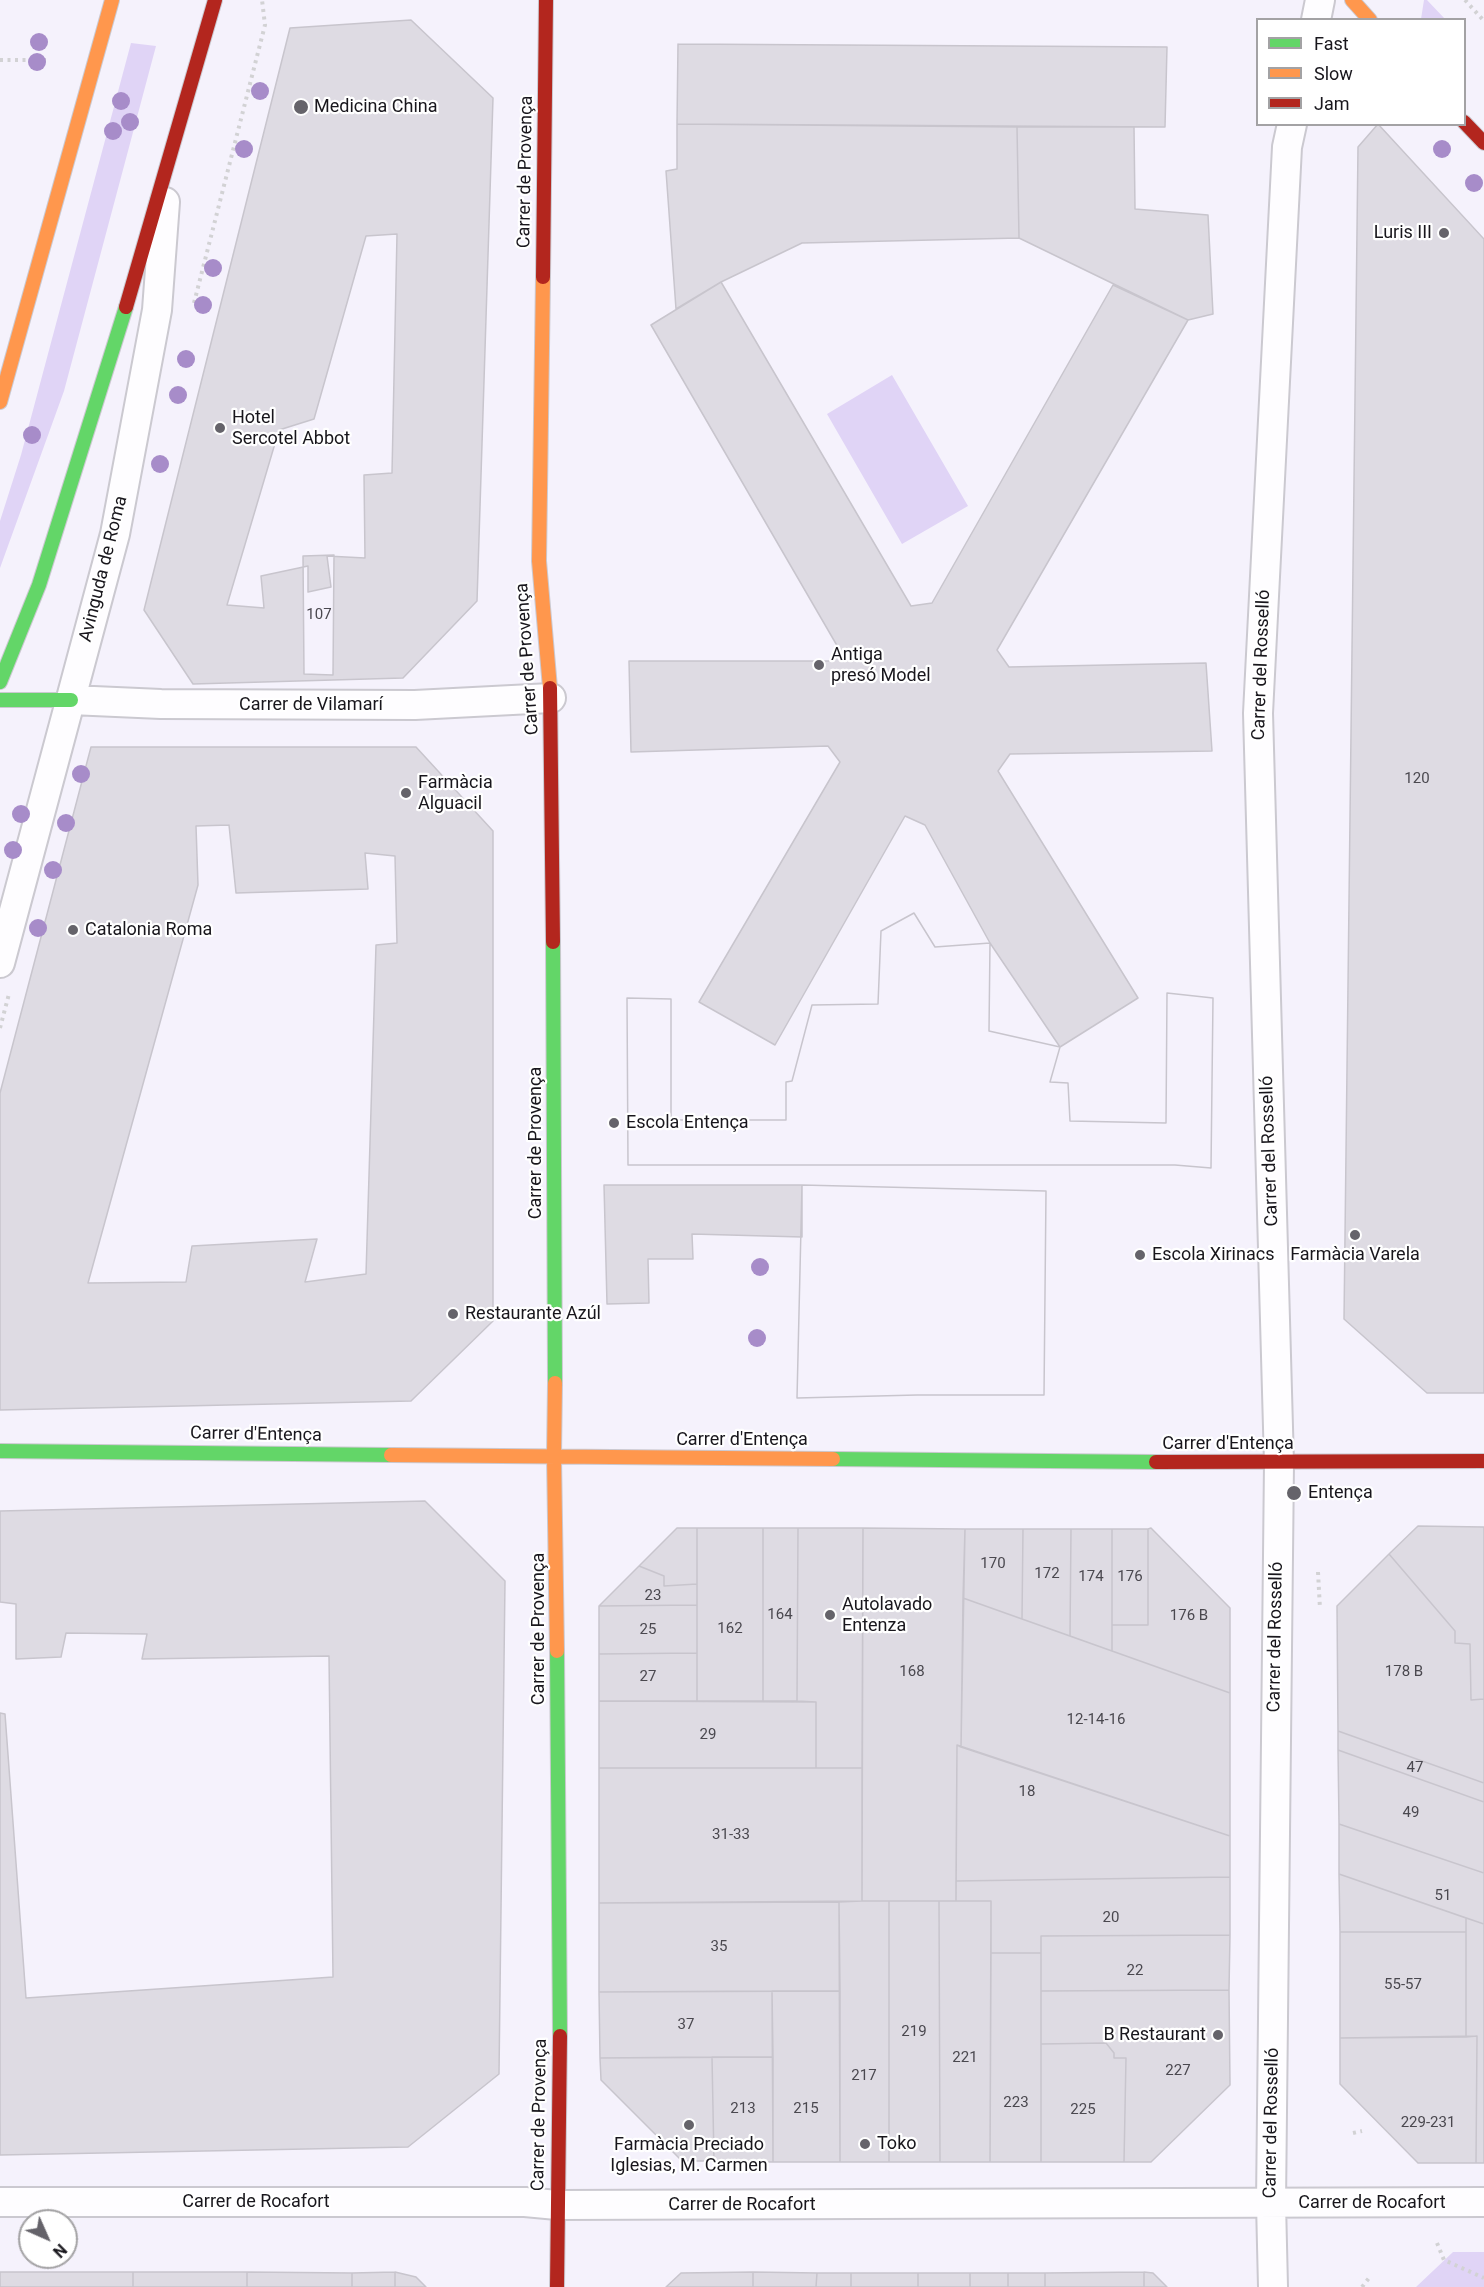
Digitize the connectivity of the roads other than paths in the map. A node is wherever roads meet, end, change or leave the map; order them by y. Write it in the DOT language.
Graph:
graph roads {
  1 [pos="112,0"];
  2 [pos="215,0"];
  3 [pos="546,0"];
  4 [pos="1320,0"];
  5 [pos="1352,0"];
  6 [pos="1316,18"];
  7 [pos="1368,18"];
  8 [pos="1466,124"];
  9 [pos="1292,126"];
  10 [pos="1484,143"];
  11 [pos="168,168"];
  12 [pos="0,402"];
  13 [pos="0,682"];
  14 [pos="551,698"];
  15 [pos="0,700"];
  16 [pos="71,700"];
  17 [pos="0,963"];
  18 [pos="0,1451"];
  19 [pos="554,1456"];
  20 [pos="1484,1461"];
  21 [pos="1279,1463"];
  22 [pos="0,2202"];
  23 [pos="1484,2202"];
  24 [pos="1271,2203"];
  25 [pos="557,2205"];
  26 [pos="557,2287"];
  27 [pos="1273,2287"];
  1 -- 12 [label="street"];
  2 -- 11 [label="street, Avinguda de Roma"];
  3 -- 14 [label="street, Carrer de Provença"];
  4 -- 6 [label="street"];
  5 -- 7 [label="street"];
  8 -- 10 [label="street"];
  9 -- 21 [label="street, Carrer del Rosselló"];
  11 -- 13 [label="street, Avinguda de Roma"];
  11 -- 16 [label="street, Avinguda de Roma"];
  14 -- 16 [label="street, Carrer de Vilamarí"];
  14 -- 19 [label="street, Carrer de Provença"];
  15 -- 16 [label="street"];
  16 -- 17 [label="street, Avinguda de Roma"];
  18 -- 19 [label="street, Carrer d'Entença"];
  19 -- 21 [label="street, Carrer d'Entença"];
  19 -- 25 [label="street, Carrer de Provença"];
  20 -- 21 [label="street, Carrer d'Entença"];
  21 -- 24 [label="street, Carrer del Rosselló"];
  22 -- 25 [label="street, Carrer de Rocafort"];
  23 -- 24 [label="street, Carrer de Rocafort"];
  24 -- 25 [label="street, Carrer de Rocafort"];
  24 -- 27 [label="street, Carrer del Rosselló"];
  25 -- 26 [label="street, Carrer de Provença"];
}
